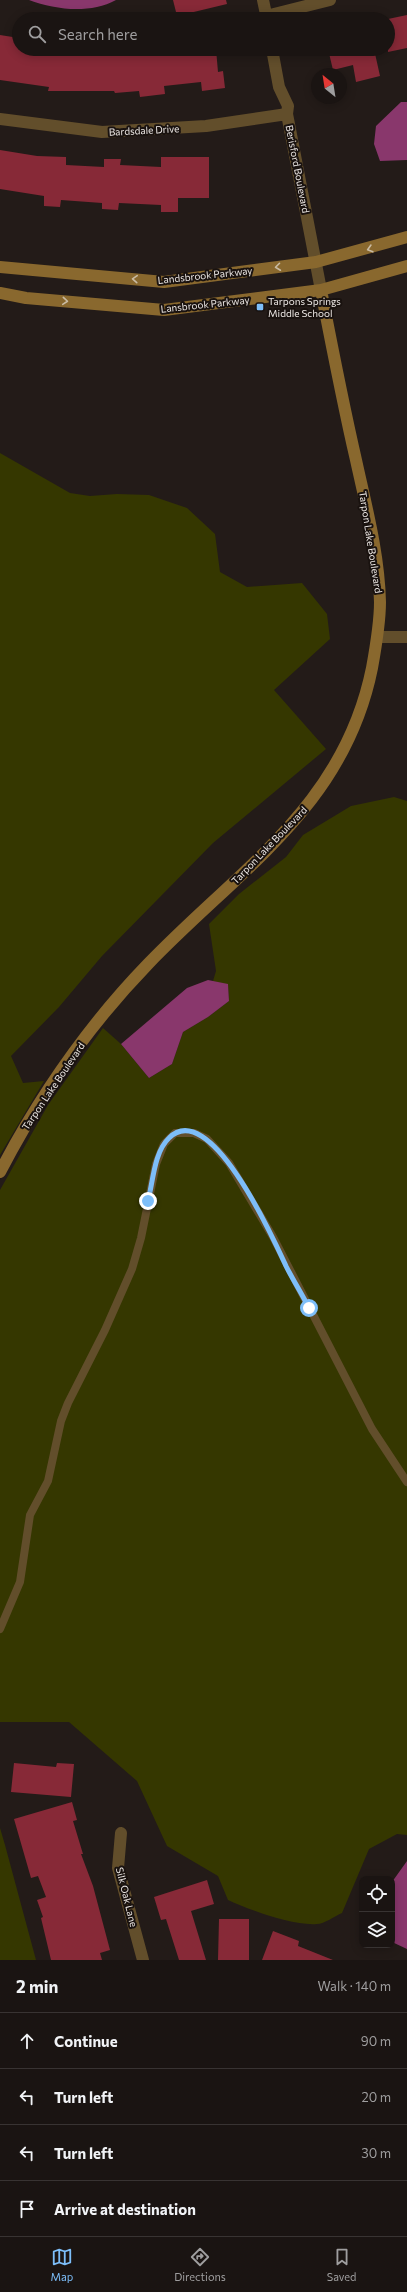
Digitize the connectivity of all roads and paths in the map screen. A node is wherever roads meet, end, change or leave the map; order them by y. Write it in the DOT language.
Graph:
graph roads {
  1 [pos="263,0"];
  2 [pos="330,0"];
  3 [pos="265,12"];
  4 [pos="287,12"];
  5 [pos="273,56"];
  6 [pos="287,114"];
  7 [pos="0,119"];
  8 [pos="407,238"];
  9 [pos="316,262"];
  10 [pos="407,266"];
  11 [pos="0,267"];
  12 [pos="321,290"];
  13 [pos="0,293"];
  14 [pos="378,637"];
  15 [pos="407,637"];
  16 [pos="0,1172"];
  17 [pos="407,1482"];
  18 [pos="0,1628"];
  19 [pos="122,1833"];
  20 [pos="144,1960"];
  1 -- 3 [label="street"];
  2 -- 4 [label="street"];
  5 -- 6 [label="street, Berisford Boulevard"];
  6 -- 7 [label="street, Bardsdale Drive"];
  6 -- 9 [label="street, Berisford Boulevard"];
  8 -- 9 [label="street, one-way"];
  9 -- 11 [label="street, Landsbrook Parkway, one-way"];
  9 -- 12 [label="street, Berisford Boulevard"];
  10 -- 12 [label="street, Lansbrook Parkway"];
  13 -- 12 [label="street, Lansbrook Parkway, one-way"];
  12 -- 14 [label="street, Tarpon Lake Boulevard"];
  14 -- 15 [label="street"];
  14 -- 16 [label="street, Tarpon Lake Boulevard"];
  17 -- 18 [label="lane"];
  19 -- 20 [label="street, Silk Oak Lane"];
}
